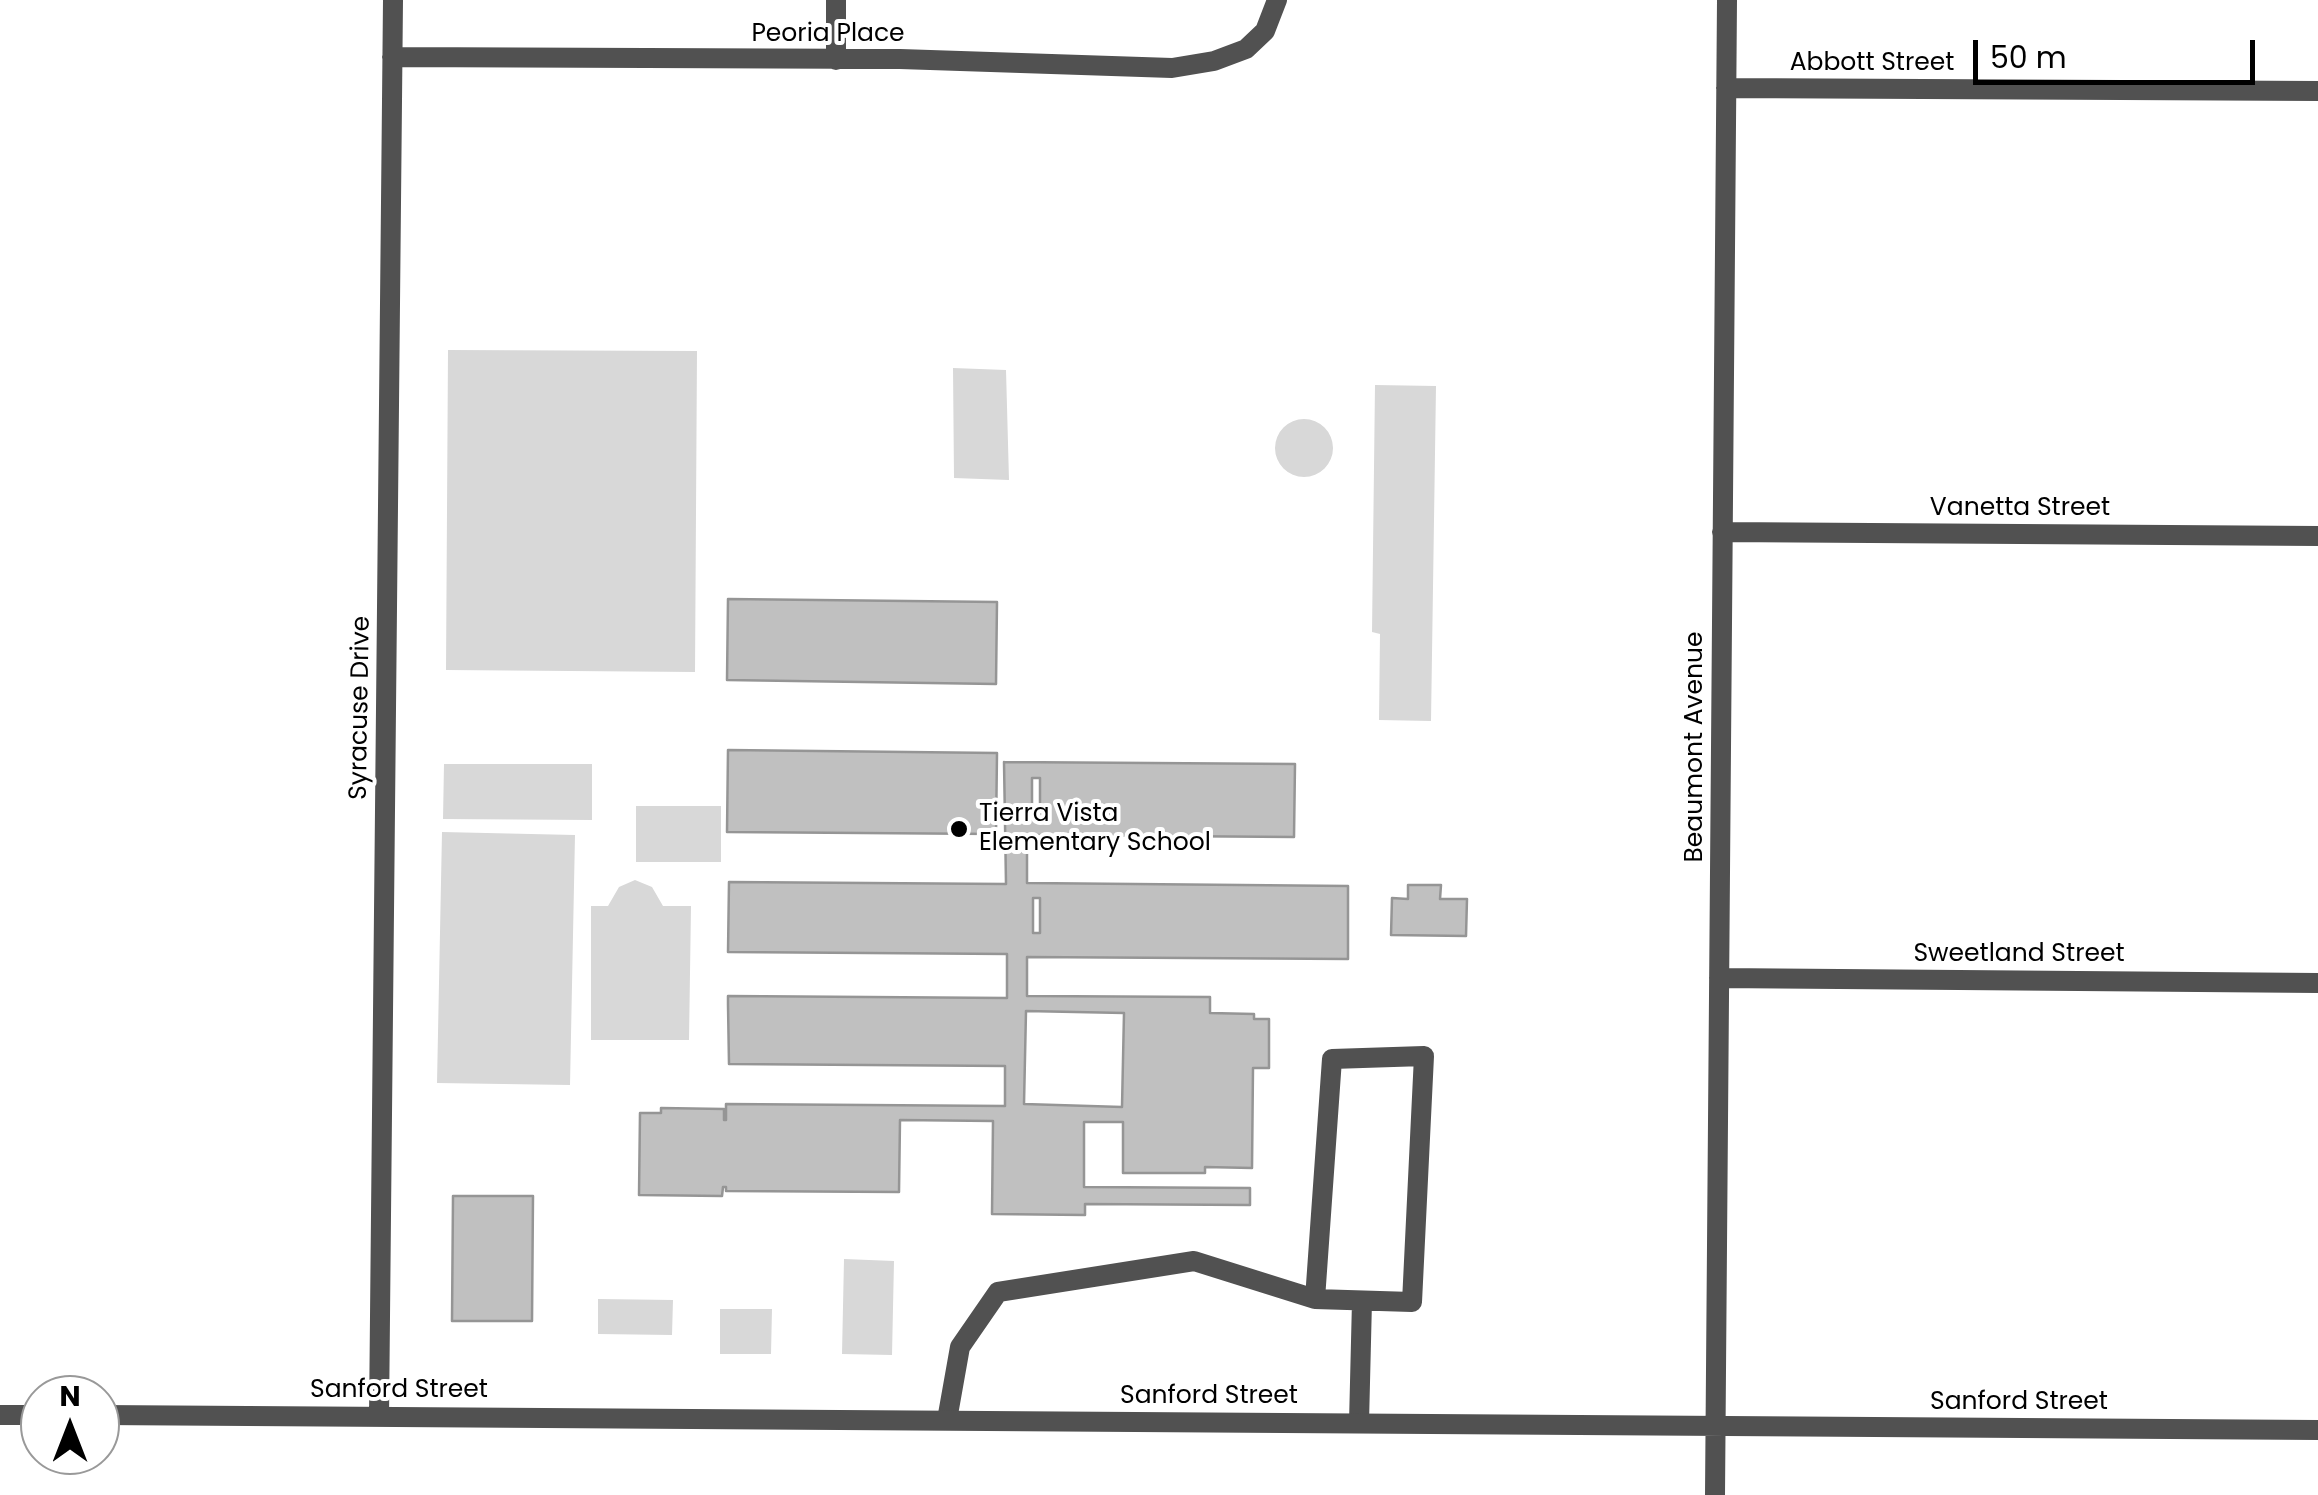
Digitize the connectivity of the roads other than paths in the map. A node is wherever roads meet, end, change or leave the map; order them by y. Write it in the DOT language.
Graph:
graph roads {
  1 [pos="393,0"];
  2 [pos="836,0"];
  3 [pos="1277,0"];
  4 [pos="1727,0"];
  5 [pos="392,57"];
  6 [pos="836,60"];
  7 [pos="1726,88"];
  8 [pos="2318,92"];
  9 [pos="1722,532"];
  10 [pos="2318,536"];
  11 [pos="1719,978"];
  12 [pos="2318,983"];
  13 [pos="1315,1299"];
  14 [pos="1362,1300"];
  15 [pos="120,1415"];
  16 [pos="379,1416"];
  17 [pos="947,1420"];
  18 [pos="1359,1423"];
  19 [pos="1715,1426"];
  20 [pos="2318,1430"];
  21 [pos="1715,1495"];
  1 -- 5 [label="street, Syracuse Drive"];
  2 -- 6 [label="street"];
  3 -- 6 [label="street, Peoria Place"];
  4 -- 7 [label="street, Beaumont Avenue"];
  5 -- 6 [label="street, Peoria Place"];
  5 -- 16 [label="street, Syracuse Drive"];
  7 -- 8 [label="street, Abbott Street"];
  7 -- 9 [label="street, Beaumont Avenue"];
  9 -- 10 [label="street, Vanetta Street"];
  9 -- 11 [label="street, Beaumont Avenue"];
  11 -- 12 [label="street, Sweetland Street"];
  11 -- 19 [label="street, Beaumont Avenue"];
  13 -- 14 [label="street"];
  13 -- 14 [label="street"];
  13 -- 17 [label="street"];
  14 -- 18 [label="street"];
  15 -- 16 [label="street, Sanford Street"];
  16 -- 17 [label="street, Sanford Street"];
  17 -- 18 [label="street, Sanford Street"];
  18 -- 19 [label="street, Sanford Street"];
  19 -- 20 [label="street, Sanford Street"];
  19 -- 21 [label="street, Beaumont Avenue"];
}
